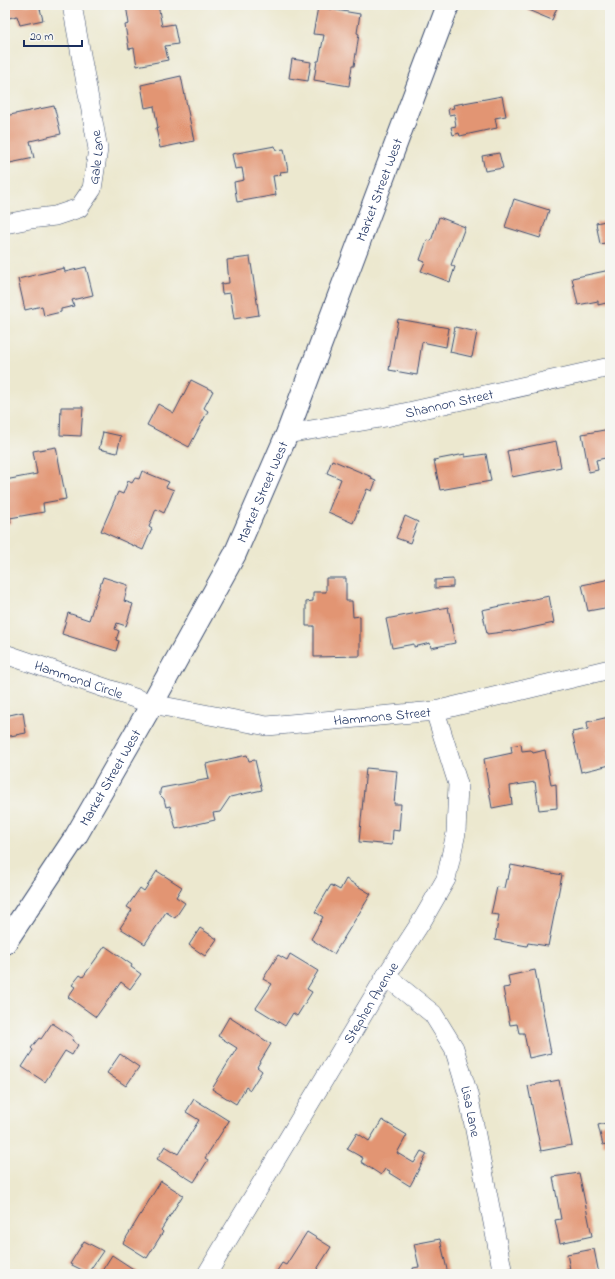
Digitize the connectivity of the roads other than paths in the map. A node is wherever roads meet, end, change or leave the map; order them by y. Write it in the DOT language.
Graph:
graph roads {
  1 [pos="72,5"];
  2 [pos="448,5"];
  3 [pos="5,224"];
  4 [pos="610,367"];
  5 [pos="287,434"];
  6 [pos="5,654"];
  7 [pos="610,669"];
  8 [pos="152,704"];
  9 [pos="435,711"];
  10 [pos="5,944"];
  11 [pos="386,976"];
  12 [pos="207,1274"];
  13 [pos="503,1274"];
  1 -- 3 [label="street, Gale Lane"];
  2 -- 5 [label="main road, Market Street West"];
  4 -- 5 [label="street, Shannon Street"];
  5 -- 8 [label="main road, Market Street West"];
  6 -- 8 [label="street, Hammond Circle"];
  7 -- 9 [label="street, Hammons Street"];
  8 -- 9 [label="street, Hammons Street"];
  8 -- 10 [label="main road, Market Street West"];
  9 -- 11 [label="street, Stephen Avenue"];
  11 -- 12 [label="street, Stephen Avenue"];
  11 -- 13 [label="street, Lisa Lane"];
}
